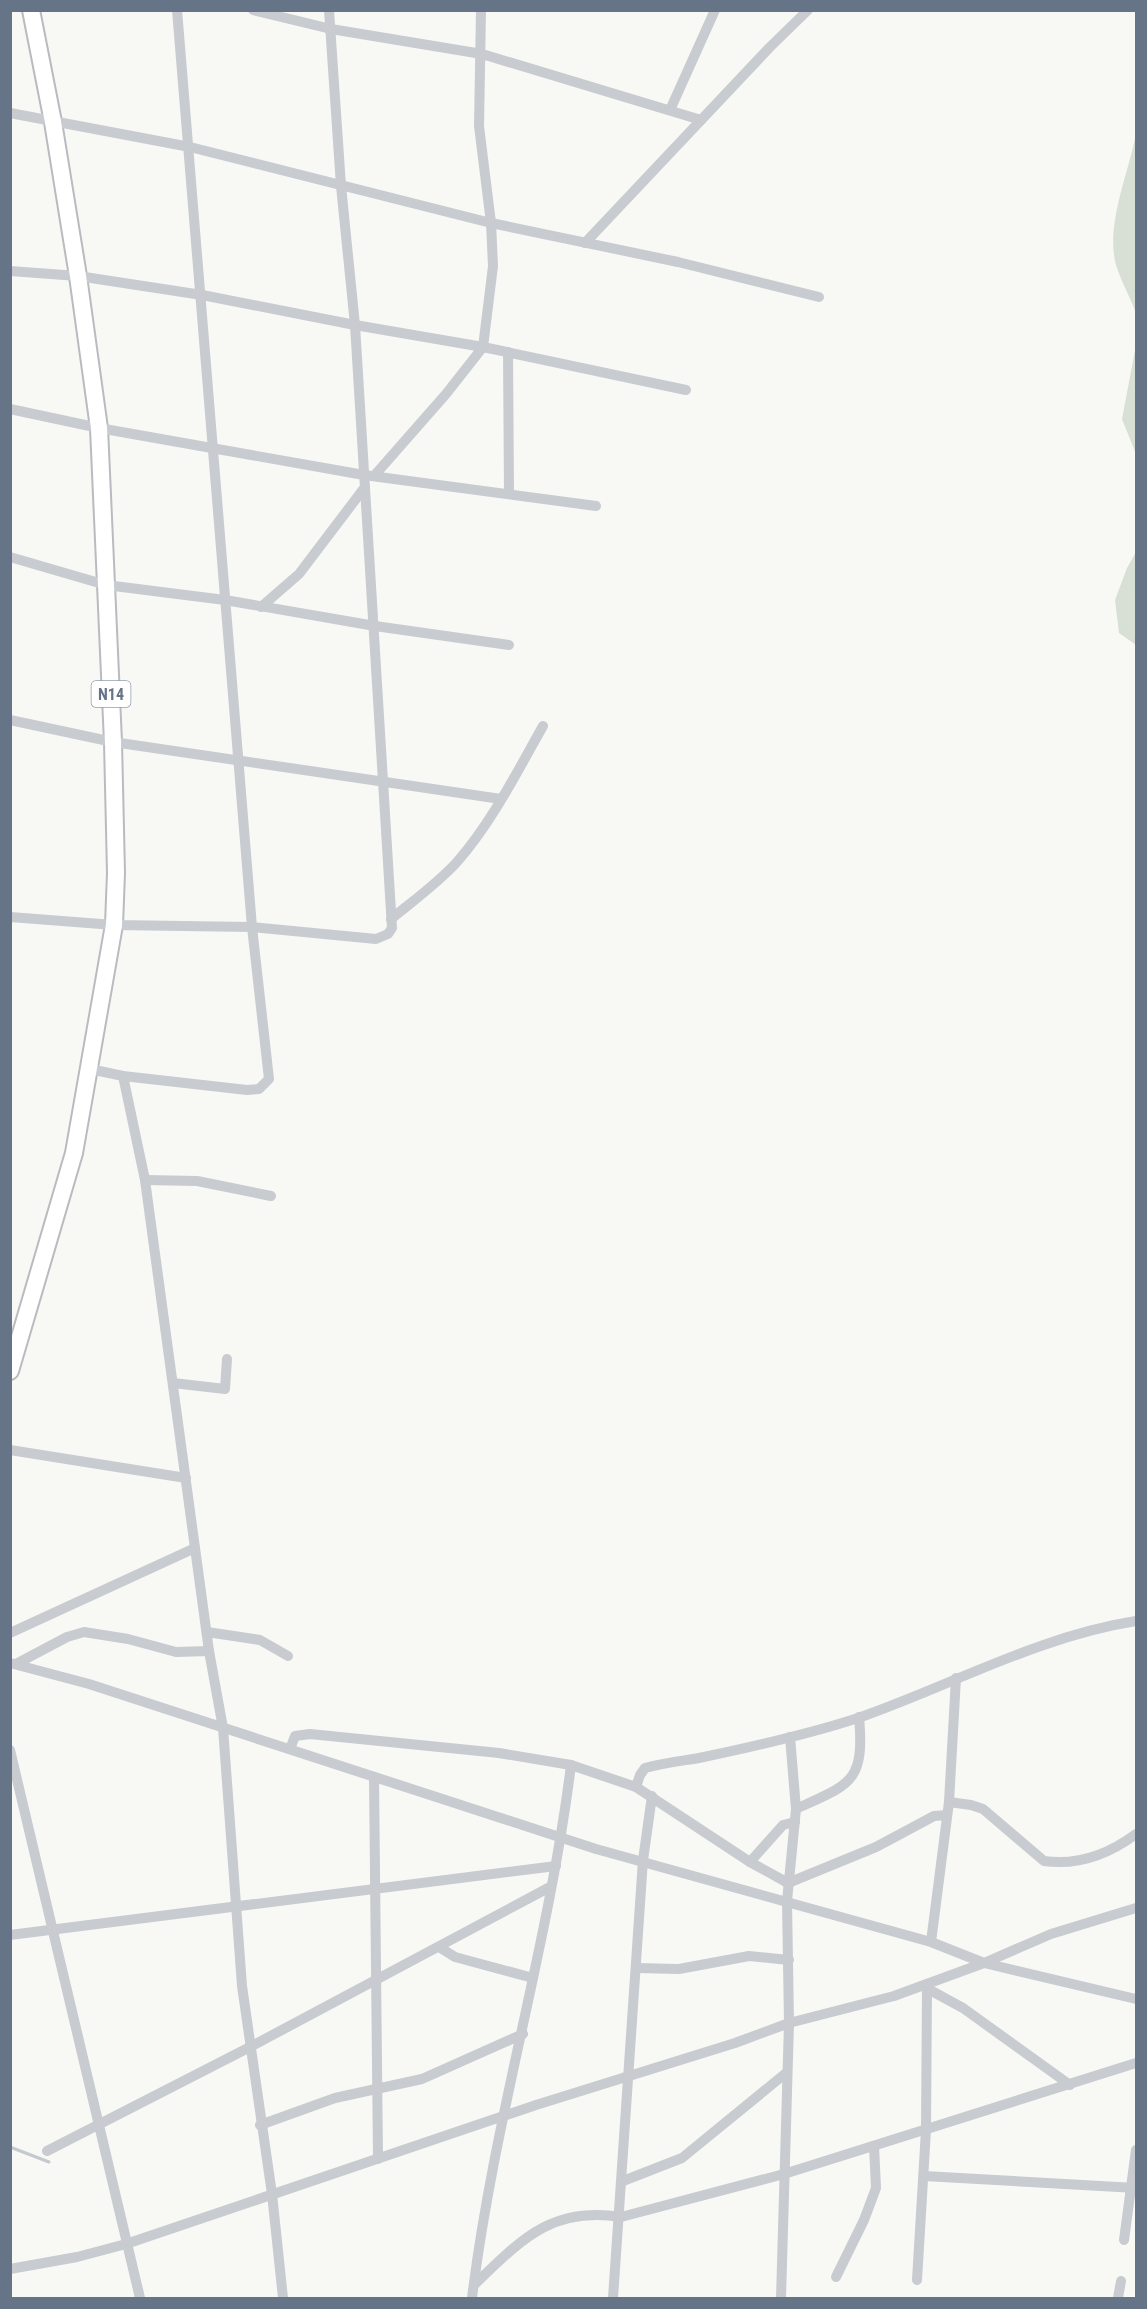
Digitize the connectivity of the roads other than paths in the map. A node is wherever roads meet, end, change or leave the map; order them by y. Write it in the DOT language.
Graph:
graph roads {
  1 [pos="31,10"];
  2 [pos="177,10"];
  3 [pos="253,10"];
  4 [pos="329,10"];
  5 [pos="482,10"];
  6 [pos="715,10"];
  7 [pos="808,10"];
  8 [pos="331,29"];
  9 [pos="482,54"];
  10 [pos="670,110"];
  11 [pos="10,113"];
  12 [pos="701,120"];
  13 [pos="53,122"];
  14 [pos="190,147"];
  15 [pos="341,186"];
  16 [pos="492,224"];
  17 [pos="585,243"];
  18 [pos="10,271"];
  19 [pos="78,276"];
  20 [pos="202,295"];
  21 [pos="819,297"];
  22 [pos="355,326"];
  23 [pos="483,347"];
  24 [pos="508,352"];
  25 [pos="686,390"];
  26 [pos="10,408"];
  27 [pos="99,428"];
  28 [pos="213,448"];
  29 [pos="369,476"];
  30 [pos="365,487"];
  31 [pos="509,494"];
  32 [pos="596,506"];
  33 [pos="10,557"];
  34 [pos="106,585"];
  35 [pos="225,600"];
  36 [pos="261,607"];
  37 [pos="375,626"];
  38 [pos="509,645"];
  39 [pos="10,720"];
  40 [pos="543,726"];
  41 [pos="113,742"];
  42 [pos="238,759"];
  43 [pos="383,784"];
  44 [pos="501,800"];
  45 [pos="10,917"];
  46 [pos="391,919"];
  47 [pos="114,925"];
  48 [pos="252,927"];
  49 [pos="90,1069"];
  50 [pos="123,1076"];
  51 [pos="145,1180"];
  52 [pos="272,1196"];
  53 [pos="227,1359"];
  54 [pos="10,1371"];
  55 [pos="173,1383"];
  56 [pos="10,1450"];
  57 [pos="186,1478"];
  58 [pos="195,1548"];
  59 [pos="1137,1621"];
  60 [pos="207,1632"];
  61 [pos="10,1634"];
  62 [pos="209,1651"];
  63 [pos="288,1656"];
  64 [pos="14,1663"];
  65 [pos="956,1678"];
  66 [pos="859,1718"];
  67 [pos="223,1728"];
  68 [pos="790,1737"];
  69 [pos="290,1749"];
  70 [pos="10,1750"];
  71 [pos="572,1765"];
  72 [pos="374,1777"];
  73 [pos="636,1787"];
  74 [pos="652,1796"];
  75 [pos="949,1802"];
  76 [pos="796,1809"];
  77 [pos="947,1815"];
  78 [pos="795,1822"];
  79 [pos="1137,1834"];
  80 [pos="562,1838"];
  81 [pos="643,1860"];
  82 [pos="750,1862"];
  83 [pos="556,1866"];
  84 [pos="788,1883"];
  85 [pos="550,1887"];
  86 [pos="375,1888"];
  87 [pos="787,1900"];
  88 [pos="235,1907"];
  89 [pos="1137,1908"];
  90 [pos="52,1931"];
  91 [pos="10,1935"];
  92 [pos="931,1942"];
  93 [pos="439,1947"];
  94 [pos="789,1960"];
  95 [pos="984,1963"];
  96 [pos="636,1968"];
  97 [pos="533,1978"];
  98 [pos="376,1980"];
  99 [pos="927,1987"];
  100 [pos="1137,1999"];
  101 [pos="789,2023"];
  102 [pos="523,2034"];
  103 [pos="250,2048"];
  104 [pos="1137,2063"];
  105 [pos="786,2073"];
  106 [pos="629,2077"];
  107 [pos="1070,2085"];
  108 [pos="377,2087"];
  109 [pos="504,2117"];
  110 [pos="98,2123"];
  111 [pos="260,2125"];
  112 [pos="926,2130"];
  113 [pos="874,2146"];
  114 [pos="1137,2150"];
  115 [pos="47,2151"];
  116 [pos="378,2159"];
  117 [pos="784,2174"];
  118 [pos="924,2176"];
  119 [pos="623,2181"];
  120 [pos="1133,2188"];
  121 [pos="272,2194"];
  122 [pos="621,2217"];
  123 [pos="1124,2240"];
  124 [pos="126,2244"];
  125 [pos="10,2269"];
  126 [pos="836,2277"];
  127 [pos="917,2280"];
  128 [pos="1121,2281"];
  129 [pos="474,2284"];
  130 [pos="140,2298"];
  131 [pos="283,2298"];
  132 [pos="472,2298"];
  133 [pos="613,2298"];
  134 [pos="781,2298"];
  135 [pos="1118,2298"];
  1 -- 13 [label="highway, N14"];
  2 -- 14 [label="street"];
  3 -- 8 [label="street"];
  4 -- 8 [label="street"];
  5 -- 9 [label="street"];
  6 -- 10 [label="street"];
  7 -- 12 [label="street"];
  8 -- 9 [label="street"];
  8 -- 15 [label="street"];
  9 -- 10 [label="street"];
  9 -- 16 [label="street"];
  10 -- 12 [label="street"];
  11 -- 13 [label="street"];
  12 -- 17 [label="street"];
  13 -- 14 [label="street"];
  13 -- 19 [label="highway, N14"];
  14 -- 15 [label="street"];
  14 -- 20 [label="street"];
  15 -- 16 [label="street"];
  15 -- 22 [label="street"];
  16 -- 17 [label="street"];
  16 -- 23 [label="street"];
  17 -- 21 [label="street"];
  18 -- 19 [label="street"];
  19 -- 20 [label="street"];
  19 -- 27 [label="highway, N14"];
  20 -- 22 [label="street"];
  20 -- 28 [label="street"];
  22 -- 23 [label="street"];
  22 -- 29 [label="street"];
  23 -- 24 [label="street"];
  23 -- 29 [label="street"];
  24 -- 25 [label="street"];
  24 -- 31 [label="street"];
  26 -- 27 [label="street"];
  27 -- 28 [label="street"];
  27 -- 34 [label="highway, N14"];
  28 -- 29 [label="street"];
  28 -- 35 [label="street"];
  29 -- 30 [label="street"];
  29 -- 31 [label="street"];
  30 -- 36 [label="street"];
  30 -- 37 [label="street"];
  31 -- 32 [label="street"];
  33 -- 34 [label="street"];
  34 -- 35 [label="street"];
  34 -- 41 [label="highway, N14"];
  35 -- 36 [label="street"];
  35 -- 42 [label="street"];
  36 -- 37 [label="street"];
  37 -- 38 [label="street"];
  37 -- 43 [label="street"];
  39 -- 41 [label="street"];
  40 -- 44 [label="street"];
  41 -- 42 [label="street"];
  41 -- 47 [label="highway, N14"];
  42 -- 43 [label="street"];
  42 -- 48 [label="street"];
  43 -- 44 [label="street"];
  43 -- 46 [label="street"];
  44 -- 46 [label="street"];
  45 -- 47 [label="street"];
  46 -- 48 [label="street"];
  47 -- 48 [label="street"];
  47 -- 49 [label="highway, N14"];
  48 -- 50 [label="street"];
  49 -- 50 [label="street"];
  49 -- 54 [label="highway, N14"];
  50 -- 51 [label="street"];
  51 -- 52 [label="street"];
  51 -- 55 [label="street"];
  53 -- 55 [label="street"];
  55 -- 57 [label="street"];
  56 -- 57 [label="street"];
  57 -- 58 [label="street"];
  58 -- 60 [label="street"];
  58 -- 61 [label="street"];
  59 -- 65 [label="street"];
  60 -- 62 [label="street"];
  60 -- 63 [label="street"];
  62 -- 64 [label="street"];
  62 -- 67 [label="street"];
  64 -- 67 [label="street"];
  65 -- 66 [label="street"];
  65 -- 75 [label="street"];
  66 -- 68 [label="street"];
  66 -- 76 [label="street"];
  67 -- 69 [label="street"];
  67 -- 88 [label="street"];
  68 -- 73 [label="street"];
  68 -- 76 [label="street"];
  69 -- 71 [label="street"];
  69 -- 72 [label="street"];
  70 -- 90 [label="street"];
  71 -- 73 [label="street"];
  71 -- 80 [label="street"];
  72 -- 80 [label="street"];
  72 -- 86 [label="street"];
  73 -- 74 [label="street"];
  74 -- 81 [label="street"];
  74 -- 82 [label="street"];
  75 -- 77 [label="street"];
  75 -- 79 [label="street"];
  76 -- 78 [label="street"];
  77 -- 84 [label="street"];
  77 -- 92 [label="street"];
  78 -- 82 [label="street"];
  78 -- 84 [label="street"];
  80 -- 81 [label="street"];
  80 -- 83 [label="street"];
  81 -- 87 [label="street"];
  81 -- 96 [label="street"];
  82 -- 84 [label="street"];
  83 -- 85 [label="street"];
  83 -- 86 [label="street"];
  84 -- 87 [label="street"];
  85 -- 93 [label="street"];
  85 -- 97 [label="street"];
  86 -- 88 [label="street"];
  86 -- 98 [label="street"];
  87 -- 92 [label="street"];
  87 -- 94 [label="street"];
  88 -- 90 [label="street"];
  88 -- 103 [label="street"];
  89 -- 95 [label="street"];
  90 -- 91 [label="street"];
  90 -- 110 [label="street"];
  92 -- 95 [label="street"];
  93 -- 97 [label="street"];
  93 -- 98 [label="street"];
  94 -- 96 [label="street"];
  94 -- 101 [label="street"];
  95 -- 99 [label="street"];
  95 -- 100 [label="street"];
  96 -- 106 [label="street"];
  97 -- 102 [label="street"];
  98 -- 103 [label="street"];
  98 -- 108 [label="street"];
  99 -- 101 [label="street"];
  99 -- 107 [label="street"];
  99 -- 112 [label="street"];
  101 -- 105 [label="street"];
  101 -- 106 [label="street"];
  102 -- 108 [label="street"];
  102 -- 109 [label="street"];
  103 -- 110 [label="street"];
  103 -- 111 [label="street"];
  104 -- 107 [label="street"];
  105 -- 117 [label="street"];
  105 -- 119 [label="street"];
  106 -- 109 [label="street"];
  106 -- 119 [label="street"];
  107 -- 112 [label="street"];
  108 -- 111 [label="street"];
  108 -- 116 [label="street"];
  109 -- 116 [label="street"];
  109 -- 129 [label="street"];
  110 -- 115 [label="street"];
  110 -- 124 [label="street"];
  111 -- 121 [label="street"];
  112 -- 113 [label="street"];
  112 -- 118 [label="street"];
  113 -- 117 [label="street"];
  113 -- 126 [label="street"];
  114 -- 120 [label="street"];
  116 -- 121 [label="street"];
  117 -- 122 [label="street"];
  117 -- 134 [label="street"];
  118 -- 120 [label="street"];
  118 -- 127 [label="street"];
  119 -- 122 [label="street"];
  120 -- 123 [label="street"];
  121 -- 124 [label="street"];
  121 -- 131 [label="street"];
  122 -- 129 [label="street"];
  122 -- 133 [label="street"];
  124 -- 125 [label="street"];
  124 -- 130 [label="street"];
  128 -- 135 [label="street"];
  129 -- 132 [label="street"];
}
